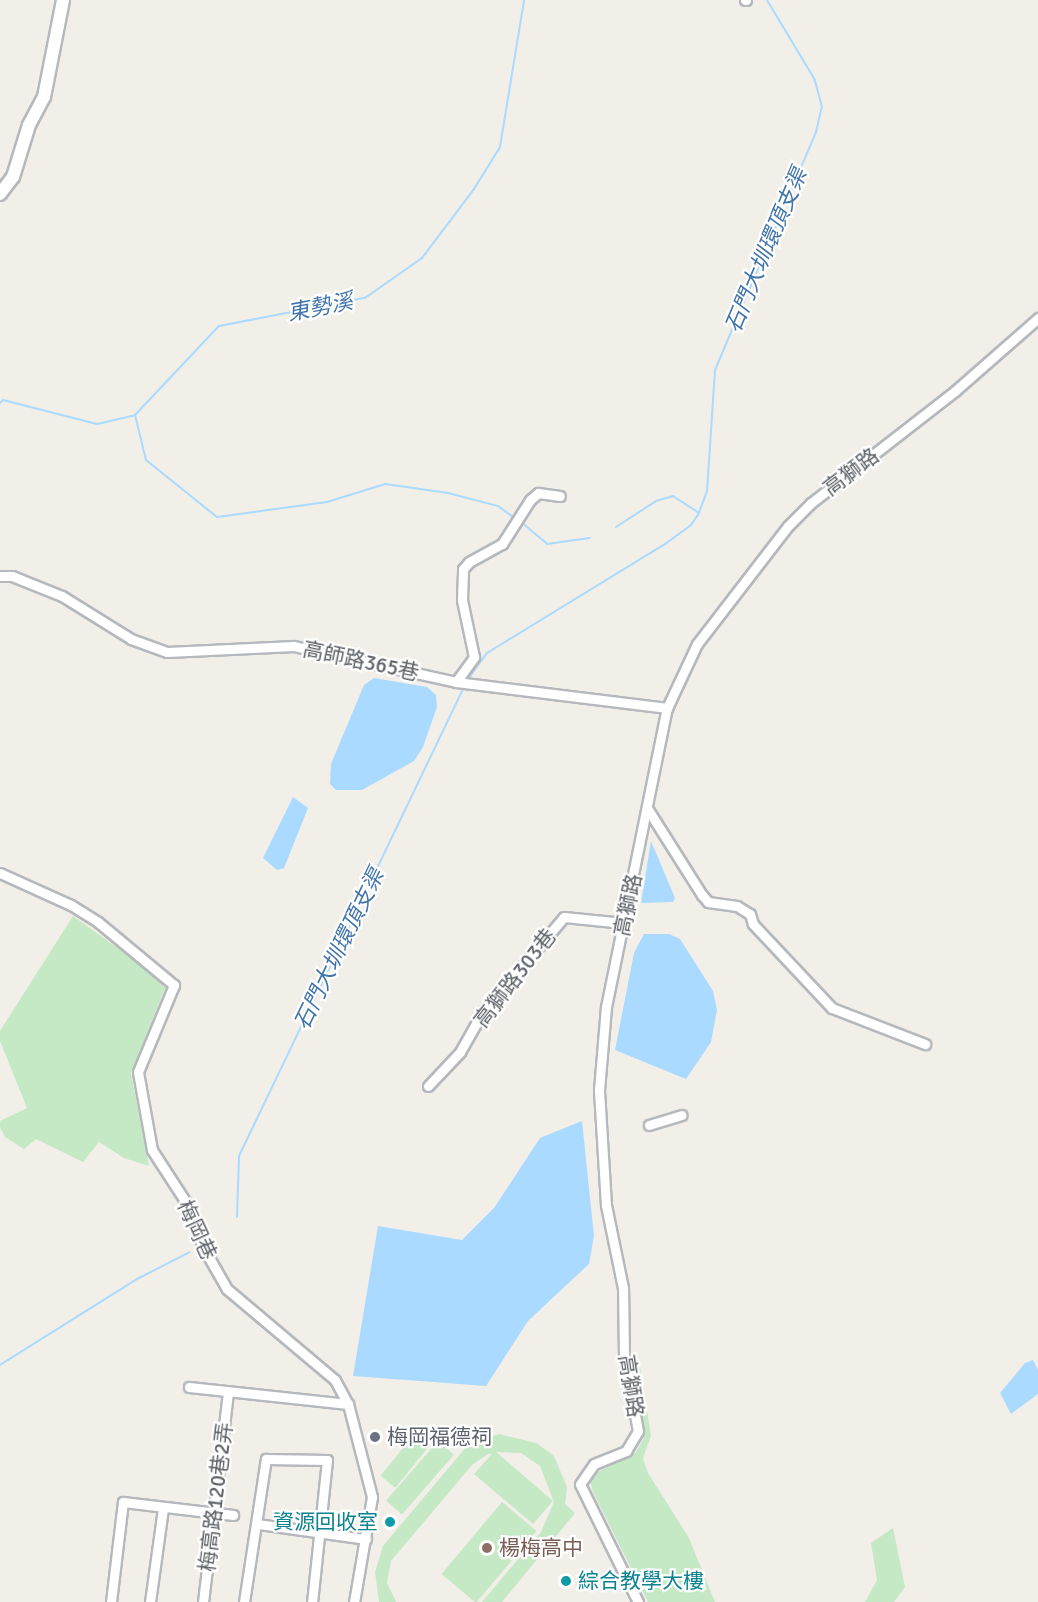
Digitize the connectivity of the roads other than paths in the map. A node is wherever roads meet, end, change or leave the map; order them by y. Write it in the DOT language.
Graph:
graph roads {
  1 [pos="63,0"];
  2 [pos="0,194"];
  3 [pos="1038,318"];
  4 [pos="560,496"];
  5 [pos="0,576"];
  6 [pos="456,682"];
  7 [pos="668,708"];
  8 [pos="647,808"];
  9 [pos="0,873"];
  10 [pos="624,923"];
  11 [pos="925,1044"];
  12 [pos="428,1086"];
  13 [pos="681,1115"];
  14 [pos="649,1125"];
  15 [pos="189,1387"];
  16 [pos="228,1392"];
  17 [pos="348,1404"];
  18 [pos="163,1508"];
  19 [pos="214,1515"];
  20 [pos="233,1515"];
  21 [pos="258,1524"];
  22 [pos="320,1533"];
  23 [pos="366,1539"];
  24 [pos="111,1602"];
  25 [pos="150,1602"];
  26 [pos="203,1602"];
  27 [pos="244,1602"];
  28 [pos="312,1602"];
  29 [pos="354,1602"];
  30 [pos="638,1602"];
  1 -- 2 [label="street"];
  3 -- 7 [label="street, 高獅路"];
  4 -- 6 [label="street"];
  5 -- 6 [label="street, 高師路365巷"];
  6 -- 7 [label="street, 高師路365巷"];
  7 -- 8 [label="street, 高獅路"];
  8 -- 10 [label="street, 高獅路"];
  8 -- 11 [label="street"];
  9 -- 17 [label="street, 梅岡巷"];
  10 -- 12 [label="street, 高獅路303巷"];
  10 -- 30 [label="street, 高獅路"];
  13 -- 14 [label="street"];
  15 -- 16 [label="street"];
  16 -- 17 [label="street"];
  16 -- 19 [label="street, 梅高路120巷2弄"];
  17 -- 23 [label="street, 梅岡巷"];
  18 -- 19 [label="street"];
  18 -- 24 [label="street"];
  18 -- 25 [label="street"];
  19 -- 20 [label="street"];
  19 -- 26 [label="street, 梅高路120巷2弄"];
  21 -- 22 [label="street"];
  21 -- 22 [label="street"];
  21 -- 27 [label="street"];
  22 -- 23 [label="street"];
  22 -- 28 [label="street"];
  23 -- 29 [label="street, 梅岡巷"];
}
